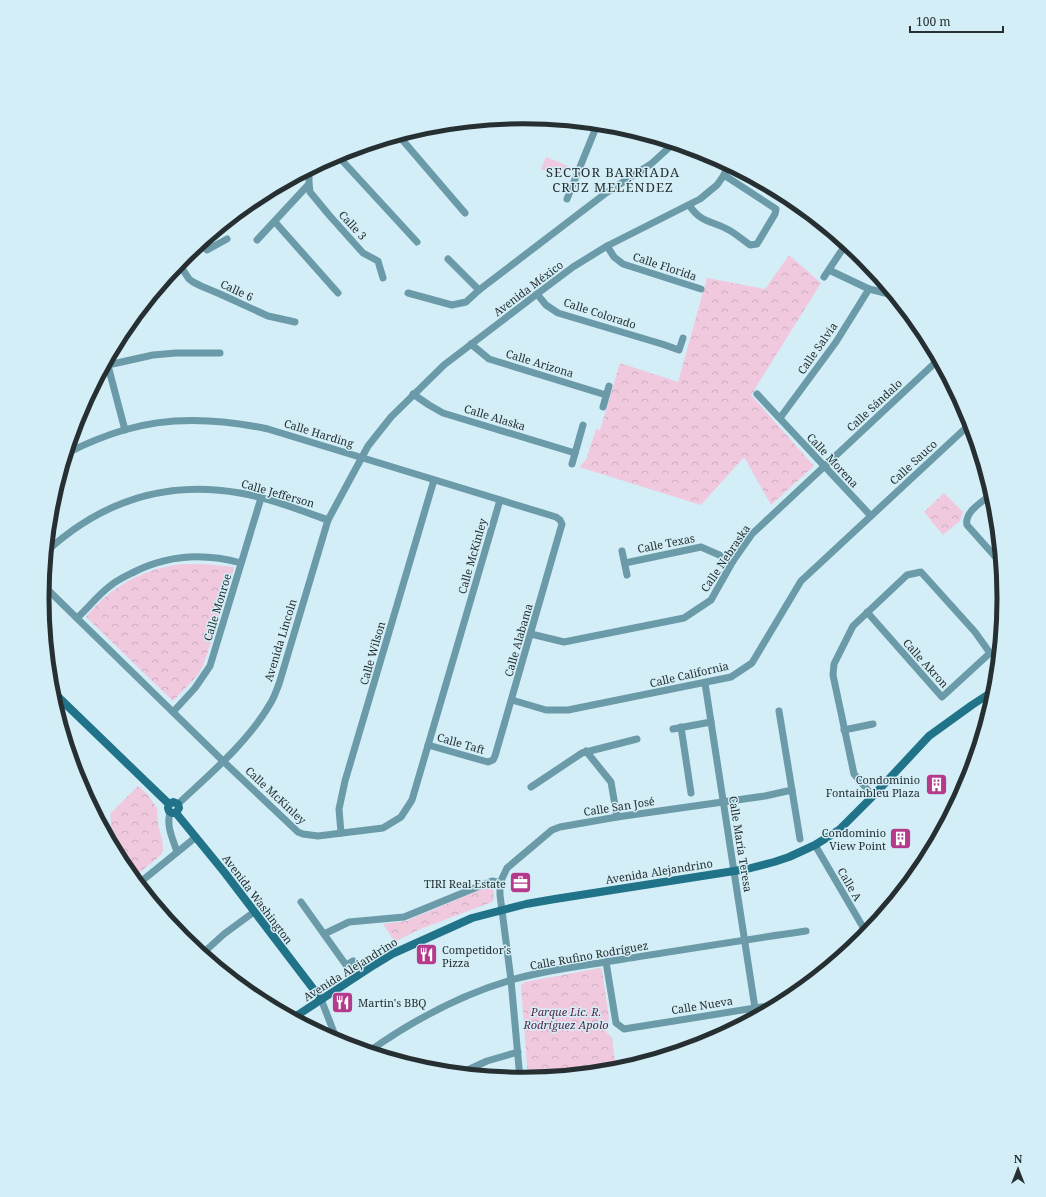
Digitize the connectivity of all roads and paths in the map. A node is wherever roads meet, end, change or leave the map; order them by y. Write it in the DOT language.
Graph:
graph roads {
  1 [pos="595,131"];
  2 [pos="403,140"];
  3 [pos="668,148"];
  4 [pos="342,161"];
  5 [pos="726,170"];
  6 [pos="309,175"];
  7 [pos="724,175"];
  8 [pos="309,184"];
  9 [pos="567,199"];
  10 [pos="689,205"];
  11 [pos="465,213"];
  12 [pos="275,222"];
  13 [pos="228,239"];
  14 [pos="258,240"];
  15 [pos="417,242"];
  16 [pos="607,246"];
  17 [pos="204,247"];
  18 [pos="843,249"];
  19 [pos="448,259"];
  20 [pos="183,269"];
  21 [pos="382,278"];
  22 [pos="701,289"];
  23 [pos="480,290"];
  24 [pos="869,290"];
  25 [pos="338,293"];
  26 [pos="408,293"];
  27 [pos="885,293"];
  28 [pos="537,294"];
  29 [pos="295,322"];
  30 [pos="683,338"];
  31 [pos="471,344"];
  32 [pos="220,353"];
  33 [pos="112,362"];
  34 [pos="934,364"];
  35 [pos="109,369"];
  36 [pos="609,386"];
  37 [pos="413,394"];
  38 [pos="757,394"];
  39 [pos="606,395"];
  40 [pos="603,407"];
  41 [pos="780,418"];
  42 [pos="584,426"];
  43 [pos="965,428"];
  44 [pos="125,430"];
  45 [pos="73,450"];
  46 [pos="575,453"];
  47 [pos="361,457"];
  48 [pos="572,464"];
  49 [pos="824,466"];
  50 [pos="434,480"];
  51 [pos="261,498"];
  52 [pos="986,499"];
  53 [pos="500,500"];
  54 [pos="871,516"];
  55 [pos="328,520"];
  56 [pos="560,520"];
  57 [pos="52,547"];
  58 [pos="622,551"];
  59 [pos="995,556"];
  60 [pos="733,561"];
  61 [pos="625,562"];
  62 [pos="241,563"];
  63 [pos="627,575"];
  64 [pos="49,591"];
  65 [pos="867,612"];
  66 [pos="77,618"];
  67 [pos="531,634"];
  68 [pos="705,684"];
  69 [pos="987,695"];
  70 [pos="60,698"];
  71 [pos="512,700"];
  72 [pos="779,711"];
  73 [pos="173,712"];
  74 [pos="711,722"];
  75 [pos="873,724"];
  76 [pos="681,727"];
  77 [pos="673,729"];
  78 [pos="844,730"];
  79 [pos="637,739"];
  80 [pos="428,745"];
  81 [pos="586,751"];
  82 [pos="223,761"];
  83 [pos="488,762"];
  84 [pos="531,787"];
  85 [pos="792,790"];
  86 [pos="692,793"];
  87 [pos="873,796"];
  88 [pos="723,801"];
  89 [pos="169,804"];
  90 [pos="178,804"];
  91 [pos="173,813"];
  92 [pos="617,817"];
  93 [pos="341,834"];
  94 [pos="196,837"];
  95 [pos="800,839"];
  96 [pos="815,845"];
  97 [pos="177,852"];
  98 [pos="733,871"];
  99 [pos="142,880"];
  100 [pos="500,883"];
  101 [pos="301,902"];
  102 [pos="501,910"];
  103 [pos="254,912"];
  104 [pos="863,928"];
  105 [pos="806,931"];
  106 [pos="324,934"];
  107 [pos="744,940"];
  108 [pos="206,951"];
  109 [pos="353,962"];
  110 [pos="606,962"];
  111 [pos="511,980"];
  112 [pos="321,999"];
  113 [pos="764,1007"];
  114 [pos="755,1008"];
  115 [pos="297,1015"];
  116 [pos="334,1033"];
  117 [pos="374,1048"];
  118 [pos="518,1052"];
  119 [pos="471,1069"];
  120 [pos="519,1072"];
  1 -- 9 [label="street"];
  2 -- 11 [label="street"];
  3 -- 23 [label="street"];
  4 -- 15 [label="street"];
  5 -- 7 [label="street, Avenida México"];
  6 -- 8 [label="street, Calle 3"];
  7 -- 10 [label="street, Avenida México"];
  7 -- 10 [label="street"];
  8 -- 12 [label="street"];
  8 -- 21 [label="street, Calle 3"];
  10 -- 16 [label="street, Avenida México"];
  12 -- 14 [label="street"];
  12 -- 25 [label="street"];
  13 -- 17 [label="street"];
  16 -- 22 [label="street, Calle Florida"];
  16 -- 28 [label="street, Avenida México"];
  18 -- 24 [label="street"];
  19 -- 23 [label="street"];
  20 -- 29 [label="street, Calle 6"];
  23 -- 26 [label="street"];
  24 -- 27 [label="street"];
  24 -- 41 [label="street, Calle Salvia"];
  28 -- 30 [label="street, Calle Colorado"];
  28 -- 31 [label="street, Avenida México"];
  31 -- 37 [label="street, Avenida México"];
  31 -- 39 [label="street, Calle Arizona"];
  32 -- 33 [label="street"];
  34 -- 49 [label="street, Calle Sándalo"];
  35 -- 44 [label="street"];
  36 -- 39 [label="street"];
  37 -- 46 [label="street, Calle Alaska"];
  37 -- 47 [label="street, Avenida México"];
  38 -- 41 [label="street, Calle Morena"];
  39 -- 40 [label="street"];
  41 -- 49 [label="street, Calle Morena"];
  42 -- 46 [label="street"];
  43 -- 54 [label="street, Calle Sauco"];
  44 -- 45 [label="street, Calle Harding"];
  44 -- 47 [label="street, Calle Harding"];
  46 -- 48 [label="street"];
  47 -- 50 [label="street, Calle Harding"];
  47 -- 55 [label="street, Avenida Lincoln"];
  49 -- 54 [label="street, Calle Morena"];
  49 -- 60 [label="street, Calle Nebraska"];
  50 -- 53 [label="street, Calle Harding"];
  50 -- 93 [label="street, Calle Wilson"];
  51 -- 55 [label="street, Calle Jefferson"];
  51 -- 57 [label="street, Calle Jefferson"];
  51 -- 62 [label="street, Calle Monroe"];
  52 -- 59 [label="street"];
  53 -- 56 [label="street, Calle Harding"];
  53 -- 80 [label="street, Calle McKinley"];
  54 -- 68 [label="street, Calle California"];
  55 -- 82 [label="street, Avenida Lincoln"];
  56 -- 67 [label="street, Calle Alabama"];
  58 -- 61 [label="street"];
  60 -- 61 [label="street, Calle Texas"];
  60 -- 67 [label="street, Calle Nebraska"];
  61 -- 63 [label="street"];
  62 -- 66 [label="street"];
  62 -- 73 [label="street, Calle Monroe"];
  64 -- 66 [label="street, Calle McKinley"];
  65 -- 65 [label="street, Calle Akron"];
  65 -- 78 [label="street"];
  66 -- 73 [label="street, Calle McKinley"];
  67 -- 71 [label="street, Calle Alabama"];
  68 -- 71 [label="street, Calle California"];
  68 -- 74 [label="street, Calle María Teresa"];
  69 -- 87 [label="street, Avenida Alejandrino"];
  70 -- 89 [label="street"];
  71 -- 83 [label="street, Calle Alabama"];
  72 -- 85 [label="street"];
  73 -- 82 [label="street, Calle McKinley"];
  74 -- 76 [label="street"];
  74 -- 88 [label="street, Calle María Teresa"];
  75 -- 78 [label="street"];
  76 -- 77 [label="street"];
  76 -- 86 [label="street"];
  78 -- 87 [label="street"];
  79 -- 81 [label="street"];
  80 -- 83 [label="street, Calle Taft"];
  80 -- 93 [label="street, Calle McKinley"];
  81 -- 84 [label="street"];
  81 -- 92 [label="street"];
  82 -- 90 [label="street, Avenida Lincoln"];
  82 -- 93 [label="street, Calle McKinley"];
  85 -- 88 [label="street, Calle San José"];
  85 -- 95 [label="street"];
  87 -- 96 [label="street, Avenida Alejandrino"];
  88 -- 92 [label="street, Calle San José"];
  88 -- 98 [label="street, Calle María Teresa"];
  89 -- 90 [label="street"];
  89 -- 91 [label="street"];
  90 -- 91 [label="street"];
  91 -- 94 [label="street, Avenida Washington"];
  91 -- 97 [label="street"];
  92 -- 100 [label="street, Calle San José"];
  94 -- 97 [label="street"];
  94 -- 103 [label="street, Avenida Washington"];
  96 -- 98 [label="street, Avenida Alejandrino"];
  96 -- 104 [label="street, Calle A"];
  97 -- 99 [label="street"];
  98 -- 102 [label="street, Avenida Alejandrino"];
  98 -- 107 [label="street, Calle María Teresa"];
  100 -- 102 [label="street"];
  100 -- 106 [label="street"];
  101 -- 106 [label="street"];
  102 -- 111 [label="street"];
  102 -- 112 [label="street, Avenida Alejandrino"];
  103 -- 108 [label="street"];
  103 -- 112 [label="street, Avenida Washington"];
  105 -- 107 [label="street, Calle Rufino Rodríguez"];
  106 -- 109 [label="street"];
  107 -- 110 [label="street, Calle Rufino Rodríguez"];
  107 -- 114 [label="street, Calle María Teresa"];
  110 -- 111 [label="street, Calle Rufino Rodríguez"];
  110 -- 114 [label="street, Calle Nueva"];
  111 -- 117 [label="street, Calle Rufino Rodríguez"];
  111 -- 118 [label="street"];
  112 -- 115 [label="street, Avenida Alejandrino"];
  112 -- 116 [label="street"];
  113 -- 114 [label="street, Calle Nueva"];
  118 -- 119 [label="street"];
  118 -- 120 [label="street"];
}
